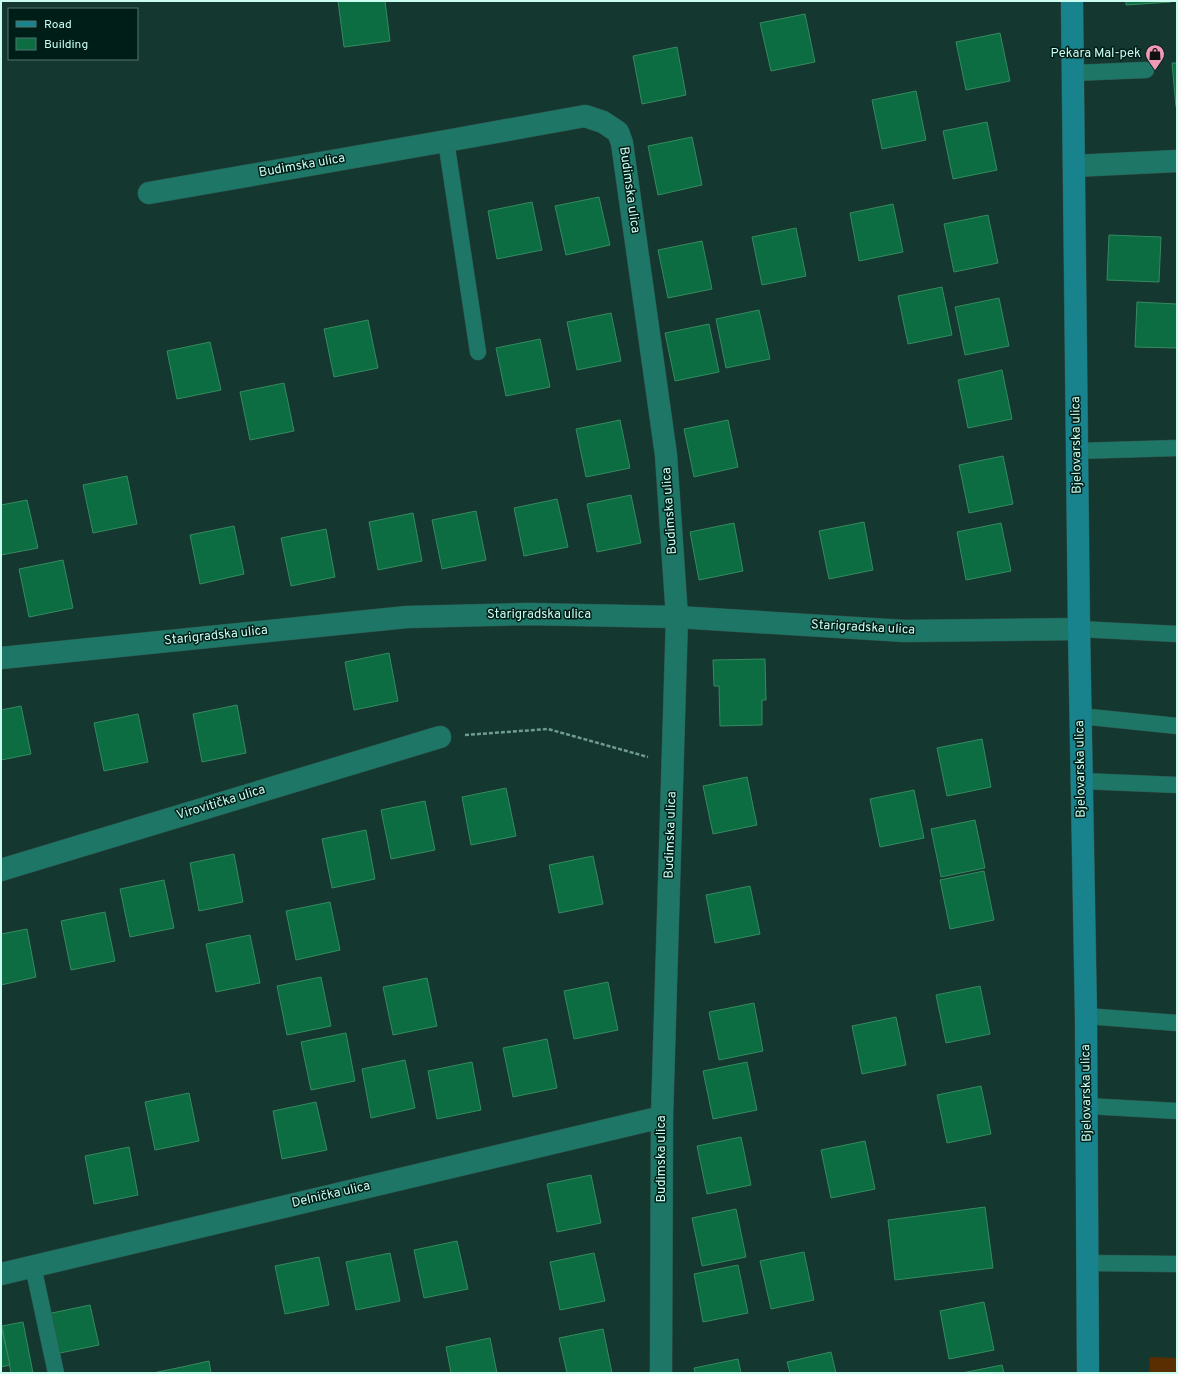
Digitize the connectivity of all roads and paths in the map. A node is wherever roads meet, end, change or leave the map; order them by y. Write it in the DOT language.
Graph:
graph roads {
  1 [pos="1072,1"];
  2 [pos="1146,70"];
  3 [pos="1073,73"];
  4 [pos="446,142"];
  5 [pos="1177,161"];
  6 [pos="1074,166"];
  7 [pos="149,192"];
  8 [pos="478,352"];
  9 [pos="1177,448"];
  10 [pos="1077,451"];
  11 [pos="677,617"];
  12 [pos="1079,629"];
  13 [pos="1177,634"];
  14 [pos="1,658"];
  15 [pos="1080,716"];
  16 [pos="1177,726"];
  17 [pos="440,737"];
  18 [pos="673,764"];
  19 [pos="1082,781"];
  20 [pos="1177,785"];
  21 [pos="1,870"];
  22 [pos="1086,1016"];
  23 [pos="1177,1023"];
  24 [pos="1087,1106"];
  25 [pos="1177,1111"];
  26 [pos="662,1117"];
  27 [pos="1088,1263"];
  28 [pos="1177,1264"];
  29 [pos="33,1266"];
  30 [pos="1,1274"];
  31 [pos="56,1373"];
  32 [pos="661,1373"];
  33 [pos="1088,1373"];
  1 -- 3 [label="main road, Bjelovarska ulica"];
  2 -- 3 [label="lane"];
  3 -- 6 [label="main road, Bjelovarska ulica"];
  4 -- 7 [label="street, Budimska ulica"];
  4 -- 8 [label="lane"];
  4 -- 11 [label="street, Budimska ulica"];
  5 -- 6 [label="street"];
  6 -- 10 [label="main road, Bjelovarska ulica"];
  9 -- 10 [label="lane"];
  10 -- 12 [label="main road, Bjelovarska ulica"];
  11 -- 12 [label="street, Starigradska ulica"];
  11 -- 14 [label="street, Starigradska ulica"];
  11 -- 18 [label="street, Budimska ulica"];
  12 -- 13 [label="lane"];
  12 -- 15 [label="main road, Bjelovarska ulica"];
  15 -- 16 [label="lane"];
  15 -- 19 [label="main road, Bjelovarska ulica"];
  17 -- 18 [label="path"];
  17 -- 21 [label="street, Virovitička ulica"];
  18 -- 26 [label="street, Budimska ulica"];
  19 -- 20 [label="lane"];
  19 -- 22 [label="main road, Bjelovarska ulica"];
  22 -- 23 [label="lane"];
  22 -- 24 [label="main road, Bjelovarska ulica"];
  24 -- 25 [label="lane"];
  24 -- 27 [label="main road, Bjelovarska ulica"];
  26 -- 29 [label="street, Delnička ulica"];
  26 -- 32 [label="street, Budimska ulica"];
  27 -- 28 [label="lane"];
  27 -- 33 [label="main road, Bjelovarska ulica"];
  29 -- 30 [label="street, Delnička ulica"];
  29 -- 31 [label="lane"];
}
